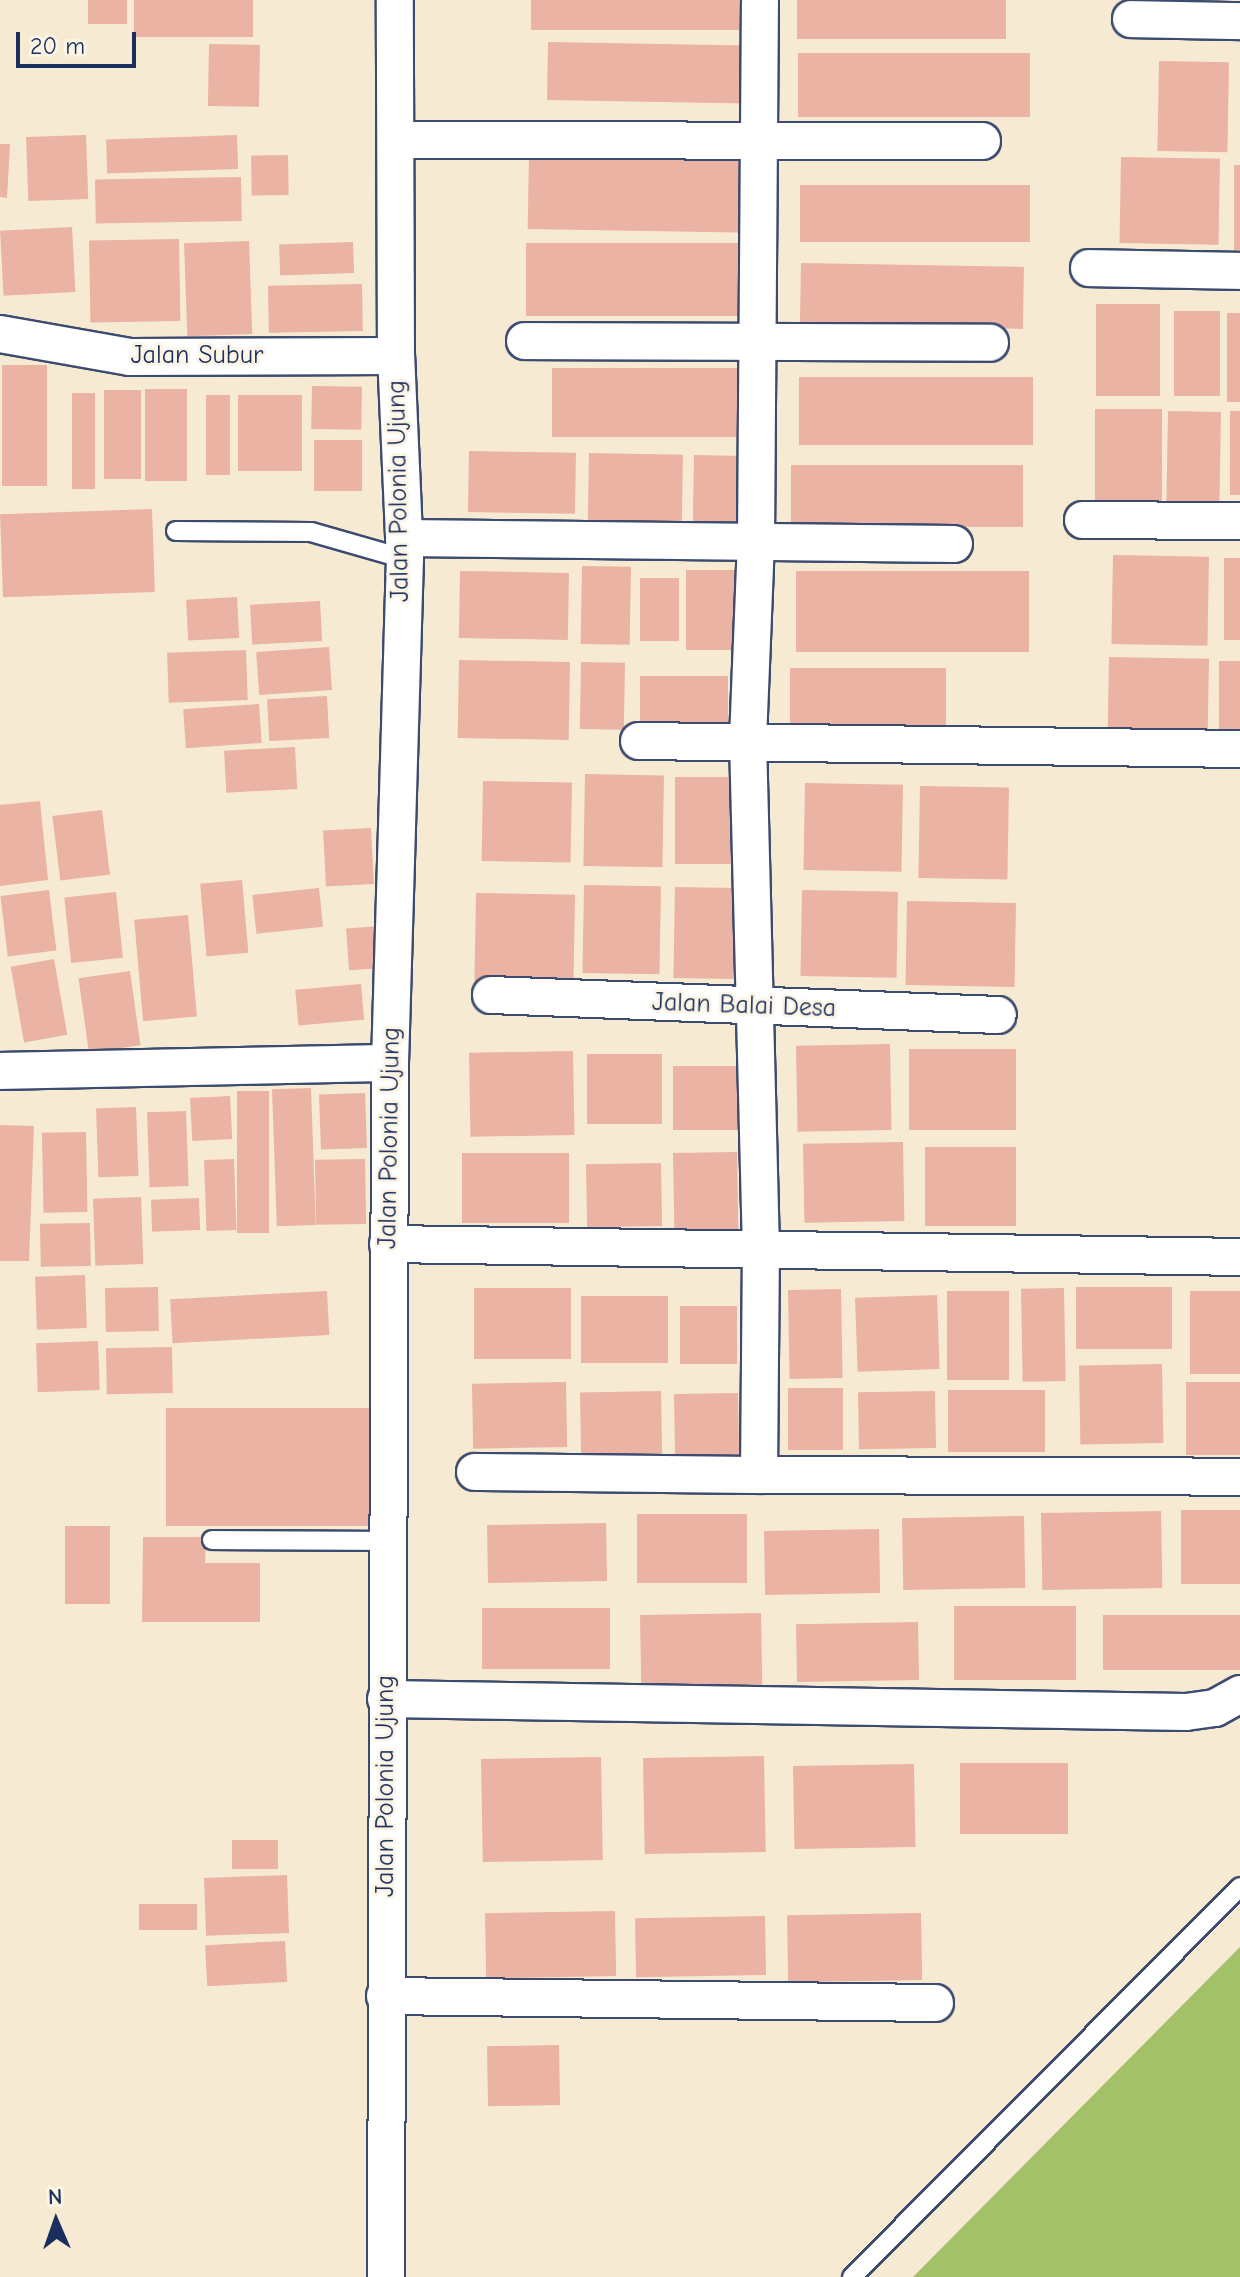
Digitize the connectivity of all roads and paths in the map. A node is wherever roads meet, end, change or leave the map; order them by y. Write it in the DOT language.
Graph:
graph roads {
  1 [pos="395,0"];
  2 [pos="760,0"];
  3 [pos="1131,19"];
  4 [pos="1240,21"];
  5 [pos="760,137"];
  6 [pos="396,140"];
  7 [pos="982,141"];
  8 [pos="1089,268"];
  9 [pos="1240,271"];
  10 [pos="0,334"];
  11 [pos="525,341"];
  12 [pos="759,341"];
  13 [pos="990,343"];
  14 [pos="396,356"];
  15 [pos="1083,520"];
  16 [pos="1240,521"];
  17 [pos="176,531"];
  18 [pos="756,542"];
  19 [pos="954,544"];
  20 [pos="404,548"];
  21 [pos="748,740"];
  22 [pos="639,741"];
  23 [pos="1240,749"];
  24 [pos="491,995"];
  25 [pos="756,1007"];
  26 [pos="998,1015"];
  27 [pos="390,1063"];
  28 [pos="0,1071"];
  29 [pos="388,1244"];
  30 [pos="761,1250"];
  31 [pos="1240,1257"];
  32 [pos="475,1472"];
  33 [pos="759,1475"];
  34 [pos="1240,1477"];
  35 [pos="212,1540"];
  36 [pos="387,1541"];
  37 [pos="1240,1694"];
  38 [pos="386,1699"];
  39 [pos="1240,1887"];
  40 [pos="385,1996"];
  41 [pos="935,2003"];
  42 [pos="386,2277"];
  43 [pos="852,2277"];
  1 -- 6 [label="street, Jalan Polonia Ujung"];
  2 -- 5 [label="street"];
  3 -- 4 [label="street"];
  5 -- 6 [label="street"];
  5 -- 7 [label="street"];
  5 -- 12 [label="street"];
  6 -- 14 [label="street, Jalan Polonia Ujung"];
  8 -- 9 [label="street"];
  10 -- 14 [label="street, Jalan Subur"];
  11 -- 12 [label="street"];
  12 -- 13 [label="street"];
  12 -- 18 [label="street"];
  14 -- 20 [label="street, Jalan Polonia Ujung"];
  15 -- 16 [label="street"];
  17 -- 20 [label="lane"];
  18 -- 19 [label="street"];
  18 -- 20 [label="street"];
  18 -- 21 [label="street"];
  20 -- 27 [label="street, Jalan Polonia Ujung"];
  21 -- 22 [label="street"];
  21 -- 23 [label="street"];
  21 -- 25 [label="street"];
  24 -- 25 [label="street, Jalan Balai Desa"];
  25 -- 26 [label="street, Jalan Balai Desa"];
  25 -- 30 [label="street"];
  27 -- 28 [label="street"];
  27 -- 29 [label="street, Jalan Polonia Ujung"];
  29 -- 30 [label="street"];
  29 -- 36 [label="street, Jalan Polonia Ujung"];
  30 -- 31 [label="street"];
  30 -- 33 [label="street"];
  32 -- 33 [label="street"];
  33 -- 34 [label="street"];
  35 -- 36 [label="lane"];
  36 -- 38 [label="street, Jalan Polonia Ujung"];
  37 -- 38 [label="street"];
  38 -- 40 [label="street, Jalan Polonia Ujung"];
  39 -- 43 [label="lane"];
  40 -- 41 [label="street"];
  40 -- 42 [label="street, Jalan Polonia Ujung"];
}
